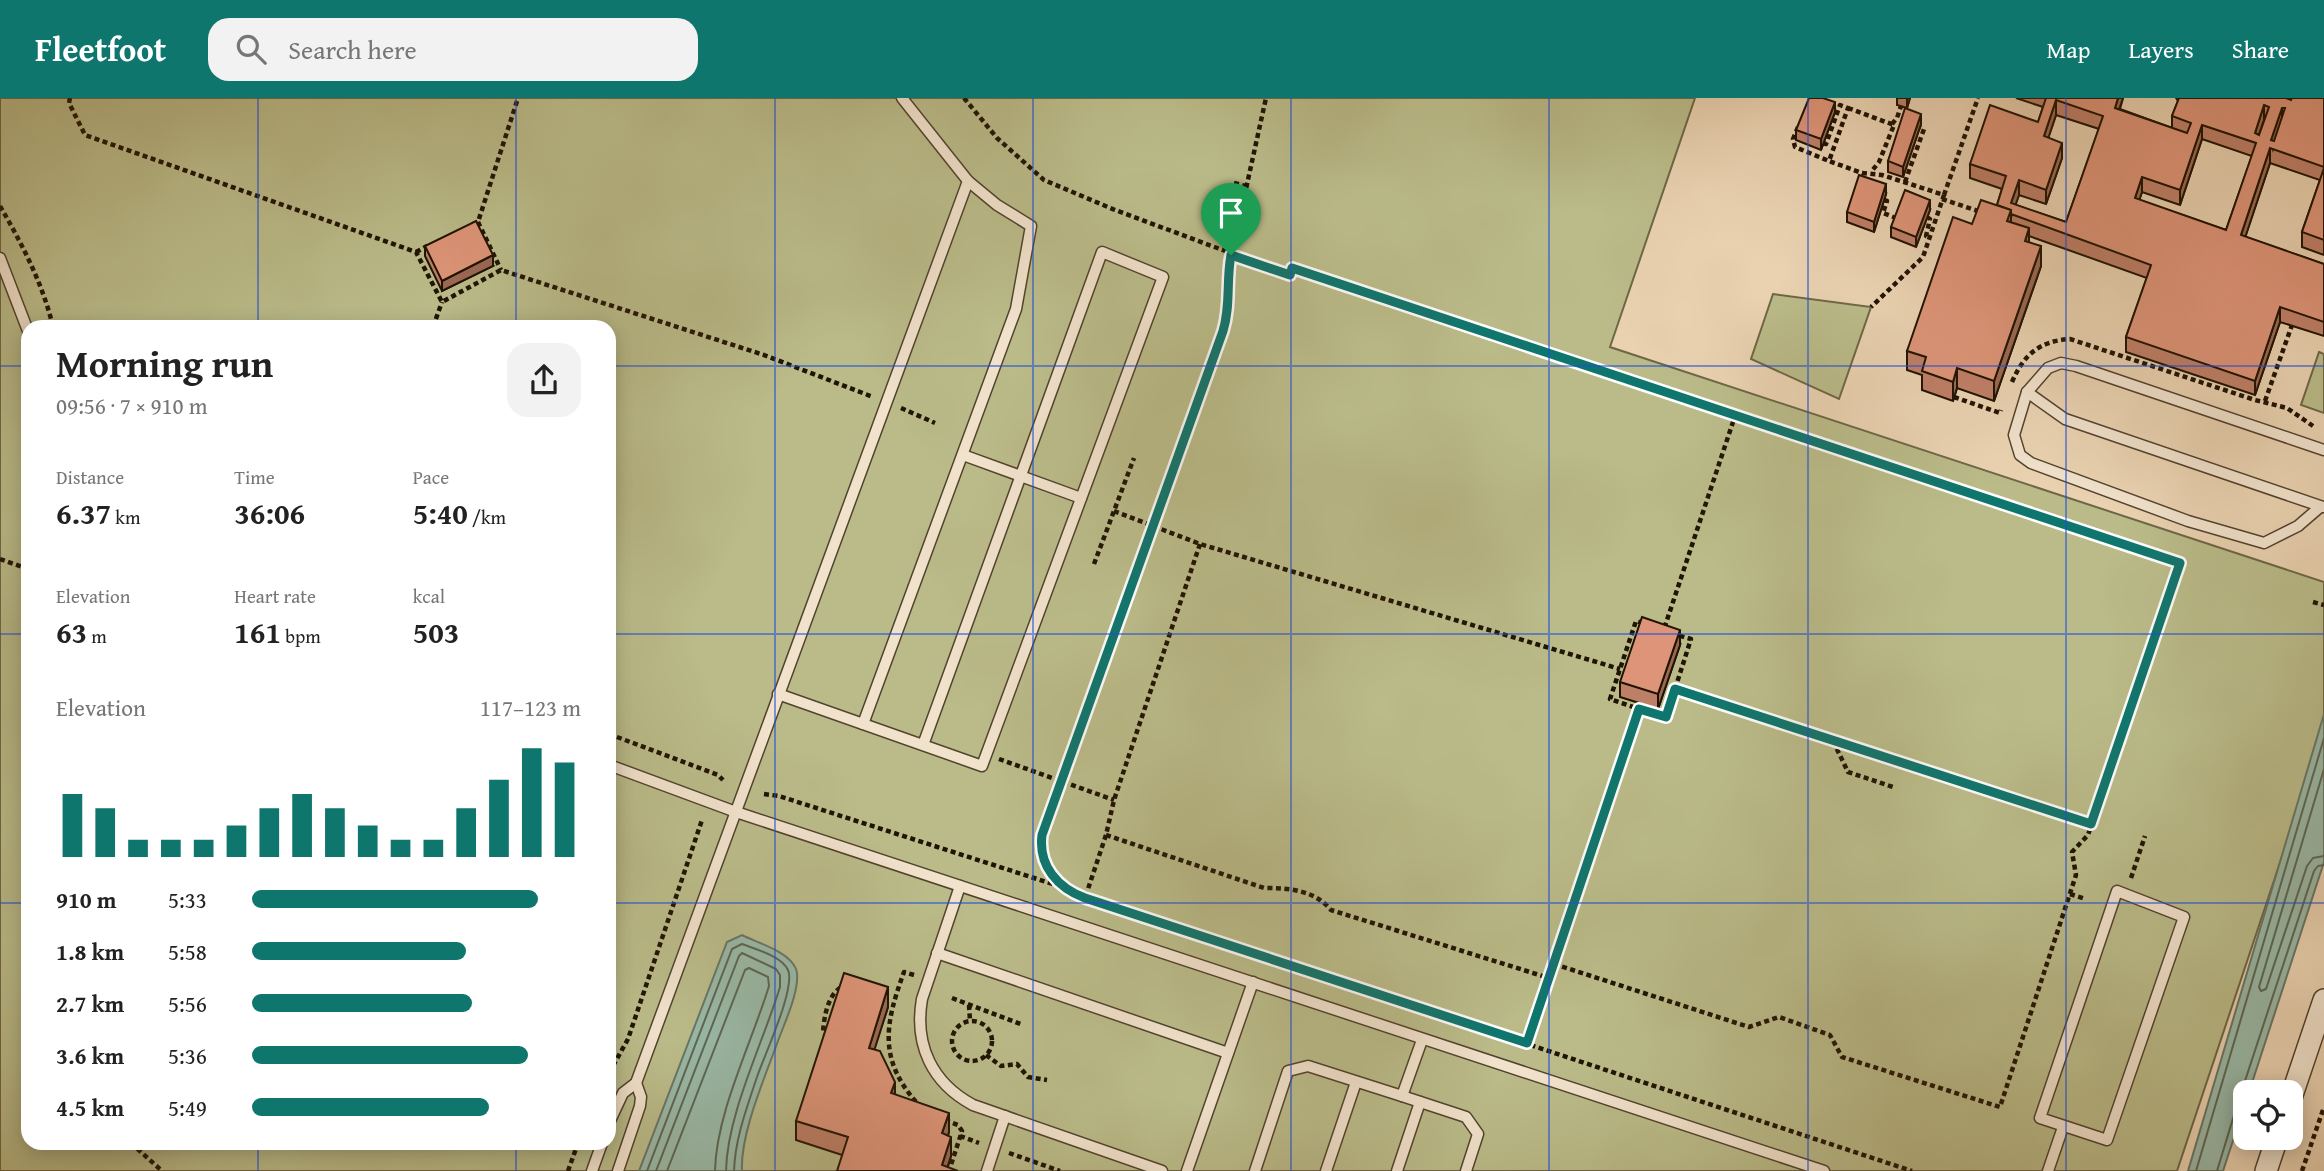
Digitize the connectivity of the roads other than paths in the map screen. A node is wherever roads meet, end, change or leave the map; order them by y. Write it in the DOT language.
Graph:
graph roads {
  1 [pos="902,98"];
  2 [pos="968,181"];
  3 [pos="0,258"];
  4 [pos="24,320"];
  5 [pos="2027,392"];
  6 [pos="2324,450"];
  7 [pos="963,455"];
  8 [pos="1020,475"];
  9 [pos="1081,498"];
  10 [pos="2322,507"];
  11 [pos="778,694"];
  12 [pos="863,724"];
  13 [pos="923,745"];
  14 [pos="616,768"];
  15 [pos="736,812"];
  16 [pos="960,886"];
  17 [pos="937,953"];
  18 [pos="1253,982"];
  19 [pos="2324,1000"];
  20 [pos="1422,1040"];
  21 [pos="1228,1053"];
  22 [pos="2297,1080"];
  23 [pos="1356,1082"];
  24 [pos="636,1083"];
  25 [pos="1402,1096"];
  26 [pos="1420,1102"];
  27 [pos="616,1107"];
  28 [pos="1005,1116"];
  29 [pos="2063,1127"];
  30 [pos="600,1150"];
  31 [pos="2273,1150"];
  32 [pos="592,1171"];
  33 [pos="618,1171"];
  34 [pos="987,1171"];
  35 [pos="1162,1171"];
  36 [pos="1187,1171"];
  37 [pos="1255,1171"];
  38 [pos="1326,1171"];
  39 [pos="1397,1171"];
  40 [pos="1466,1171"];
  41 [pos="1824,1171"];
  42 [pos="2048,1171"];
  43 [pos="2266,1171"];
  1 -- 2 [label="lane"];
  2 -- 7 [label="lane"];
  2 -- 11 [label="lane"];
  3 -- 4 [label="lane"];
  5 -- 6 [label="lane"];
  5 -- 10 [label="lane"];
  5 -- 10 [label="lane"];
  7 -- 8 [label="lane"];
  7 -- 12 [label="lane"];
  8 -- 9 [label="lane"];
  8 -- 9 [label="lane"];
  8 -- 13 [label="lane"];
  9 -- 13 [label="lane"];
  11 -- 12 [label="lane"];
  11 -- 15 [label="lane"];
  12 -- 13 [label="lane"];
  14 -- 15 [label="lane"];
  15 -- 16 [label="lane"];
  15 -- 24 [label="lane"];
  16 -- 17 [label="lane"];
  16 -- 18 [label="lane"];
  17 -- 21 [label="lane"];
  17 -- 28 [label="lane"];
  18 -- 20 [label="lane"];
  18 -- 21 [label="lane"];
  19 -- 22 [label="street"];
  20 -- 25 [label="lane"];
  20 -- 41 [label="lane"];
  21 -- 36 [label="lane"];
  23 -- 25 [label="lane"];
  23 -- 37 [label="lane"];
  23 -- 38 [label="lane"];
  24 -- 27 [label="lane"];
  24 -- 33 [label="lane"];
  25 -- 26 [label="lane"];
  26 -- 39 [label="lane"];
  26 -- 40 [label="lane"];
  28 -- 34 [label="lane"];
  28 -- 35 [label="lane"];
  29 -- 29 [label="lane"];
  29 -- 42 [label="lane"];
  30 -- 32 [label="lane"];
  31 -- 43 [label="street"];
}
